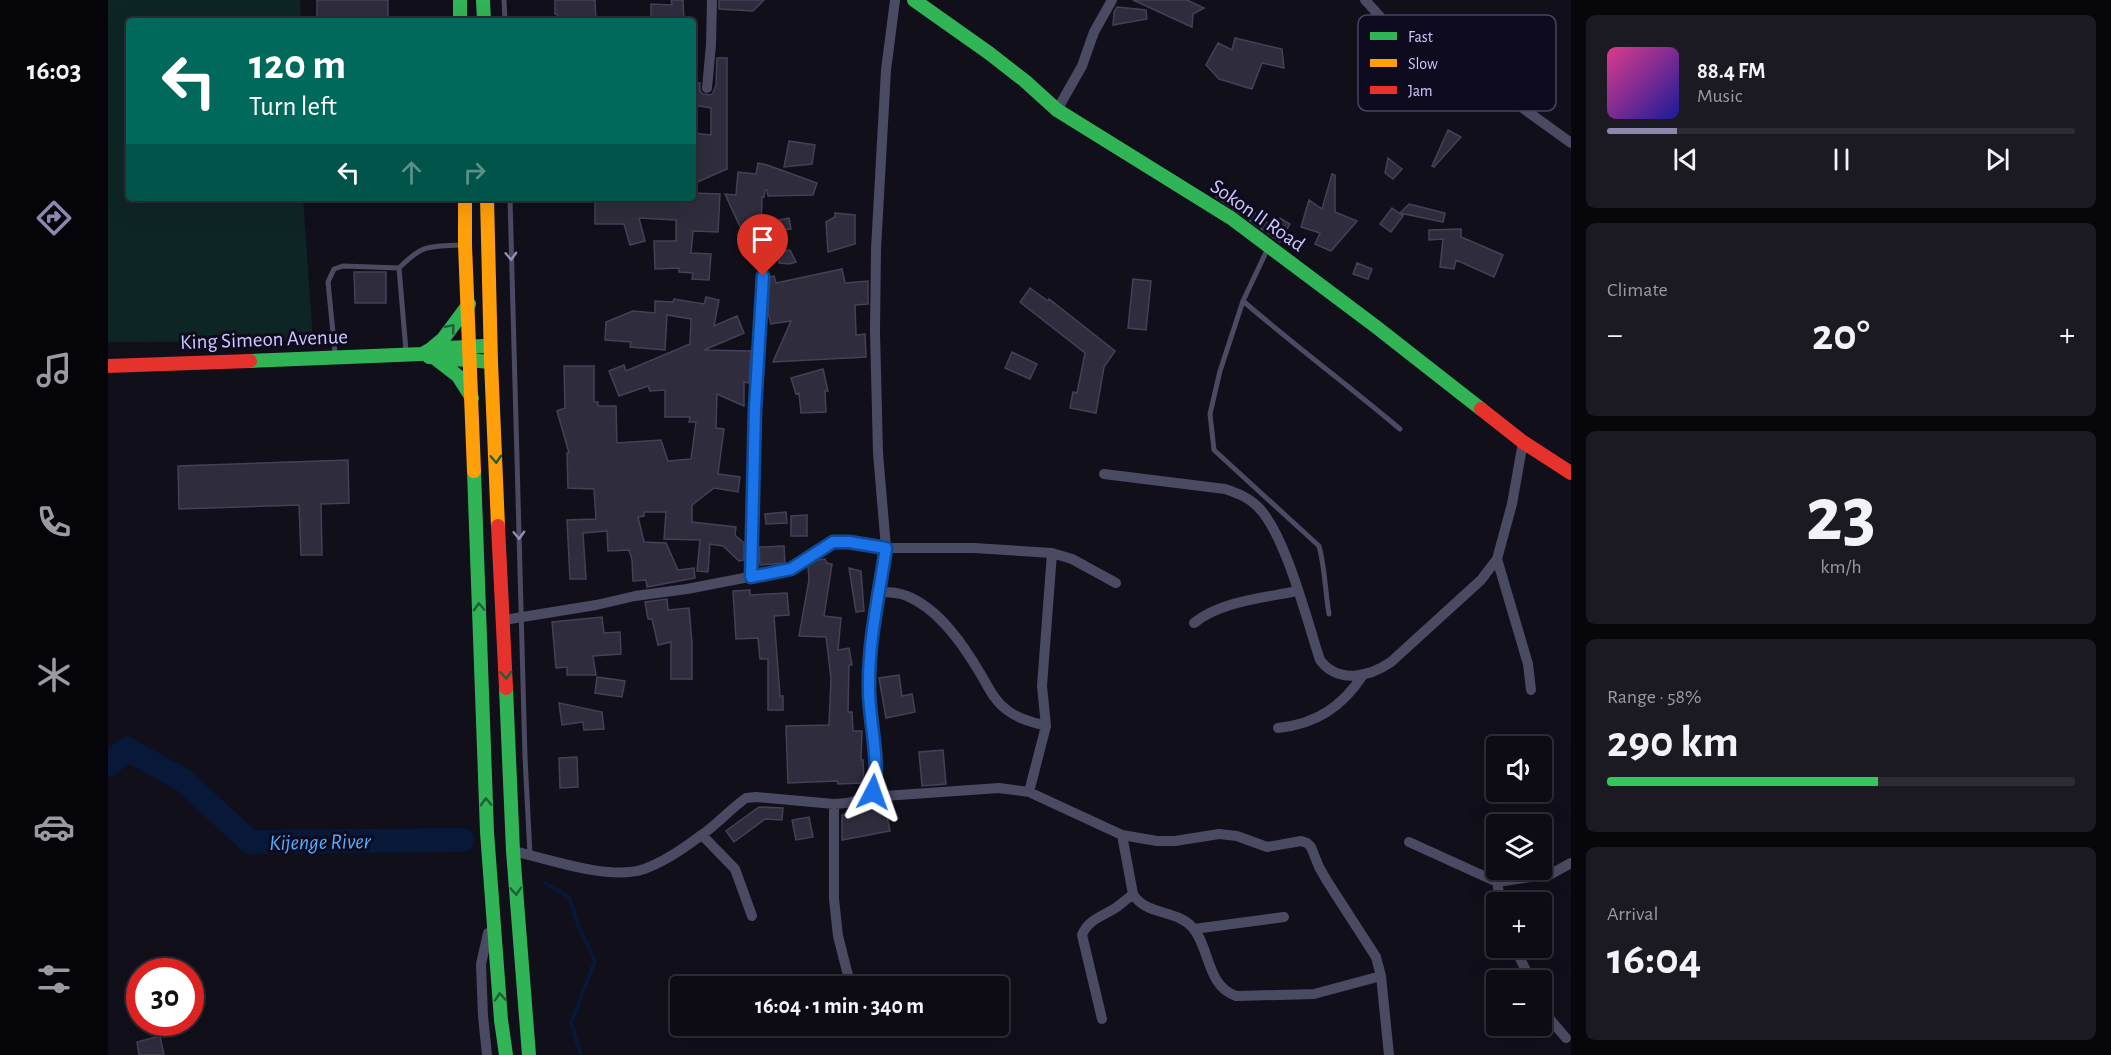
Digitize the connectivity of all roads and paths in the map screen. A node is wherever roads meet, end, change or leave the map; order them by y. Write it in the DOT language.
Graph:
graph roads {
  1 [pos="460,0"];
  2 [pos="483,0"];
  3 [pos="504,0"];
  4 [pos="712,0"];
  5 [pos="895,0"];
  6 [pos="914,0"];
  7 [pos="1113,0"];
  8 [pos="1365,0"];
  9 [pos="1379,15"];
  10 [pos="460,18"];
  11 [pos="484,18"];
  12 [pos="505,18"];
  13 [pos="707,88"];
  14 [pos="1057,111"];
  15 [pos="1527,111"];
  16 [pos="1571,143"];
  17 [pos="465,201"];
  18 [pos="487,201"];
  19 [pos="510,201"];
  20 [pos="762,237"];
  21 [pos="465,245"];
  22 [pos="1268,246"];
  23 [pos="399,268"];
  24 [pos="1243,301"];
  25 [pos="469,304"];
  26 [pos="491,345"];
  27 [pos="471,346"];
  28 [pos="430,354"];
  29 [pos="406,355"];
  30 [pos="335,357"];
  31 [pos="471,361"];
  32 [pos="491,362"];
  33 [pos="108,366"];
  34 [pos="472,399"];
  35 [pos="473,429"];
  36 [pos="1400,429"];
  37 [pos="495,430"];
  38 [pos="1523,442"];
  39 [pos="1571,473"];
  40 [pos="1104,474"];
  41 [pos="886,548"];
  42 [pos="1052,553"];
  43 [pos="1497,559"];
  44 [pos="751,577"];
  45 [pos="1116,583"];
  46 [pos="1297,591"];
  47 [pos="879,592"];
  48 [pos="1329,614"];
  49 [pos="521,617"];
  50 [pos="504,620"];
  51 [pos="1194,623"];
  52 [pos="1363,675"];
  53 [pos="1531,690"];
  54 [pos="1046,726"];
  55 [pos="1278,728"];
  56 [pos="1029,792"];
  57 [pos="870,797"];
  58 [pos="834,804"];
  59 [pos="702,835"];
  60 [pos="1122,835"];
  61 [pos="1409,842"];
  62 [pos="513,851"];
  63 [pos="530,855"];
  64 [pos="1571,863"];
  65 [pos="1497,882"];
  66 [pos="1499,892"];
  67 [pos="1132,894"];
  68 [pos="493,909"];
  69 [pos="752,916"];
  70 [pos="1284,917"];
  71 [pos="1194,929"];
  72 [pos="848,976"];
  73 [pos="1381,976"];
  74 [pos="1102,1019"];
  75 [pos="1552,1022"];
  76 [pos="1566,1038"];
  77 [pos="486,1055"];
  78 [pos="506,1055"];
  79 [pos="530,1055"];
  80 [pos="1389,1055"];
  1 -- 10 [label="main road"];
  2 -- 11 [label="main road"];
  3 -- 12 [label="lane"];
  4 -- 13 [label="street"];
  5 -- 41 [label="street"];
  6 -- 14 [label="main road, Sokon II Road"];
  7 -- 14 [label="street"];
  8 -- 9 [label="street"];
  14 -- 22 [label="main road, Sokon II Road"];
  15 -- 16 [label="street"];
  17 -- 21 [label="main road"];
  18 -- 26 [label="main road"];
  19 -- 49 [label="lane, one-way"];
  20 -- 44 [label="street"];
  21 -- 23 [label="lane"];
  21 -- 25 [label="main road"];
  22 -- 24 [label="lane"];
  22 -- 38 [label="main road, Sokon II Road"];
  23 -- 29 [label="lane"];
  23 -- 30 [label="lane"];
  24 -- 36 [label="lane"];
  24 -- 48 [label="lane"];
  25 -- 27 [label="main road"];
  28 -- 25 [label="main road, one-way"];
  26 -- 27 [label="main road"];
  26 -- 32 [label="main road"];
  27 -- 28 [label="main road"];
  27 -- 31 [label="main road"];
  28 -- 29 [label="main road, King Simeon Avenue"];
  28 -- 31 [label="main road"];
  28 -- 34 [label="main road"];
  29 -- 30 [label="main road, King Simeon Avenue"];
  30 -- 33 [label="main road, King Simeon Avenue"];
  31 -- 32 [label="main road"];
  31 -- 34 [label="main road"];
  32 -- 37 [label="main road"];
  34 -- 35 [label="main road"];
  35 -- 37 [label="main road"];
  68 -- 35 [label="main road, one-way"];
  37 -- 50 [label="main road, one-way"];
  38 -- 39 [label="main road, Sokon II Road"];
  38 -- 43 [label="street"];
  40 -- 46 [label="street"];
  41 -- 42 [label="street"];
  41 -- 44 [label="street"];
  41 -- 47 [label="street"];
  42 -- 45 [label="street"];
  42 -- 54 [label="street"];
  43 -- 52 [label="street"];
  43 -- 53 [label="street"];
  44 -- 49 [label="street"];
  46 -- 51 [label="street"];
  46 -- 52 [label="street"];
  47 -- 54 [label="street"];
  47 -- 57 [label="street"];
  49 -- 50 [label="street"];
  49 -- 63 [label="lane"];
  50 -- 62 [label="main road, one-way"];
  52 -- 55 [label="street"];
  54 -- 56 [label="street"];
  56 -- 57 [label="street"];
  56 -- 60 [label="street"];
  57 -- 58 [label="street"];
  58 -- 59 [label="street"];
  58 -- 72 [label="street"];
  59 -- 63 [label="street"];
  59 -- 69 [label="street"];
  60 -- 67 [label="street"];
  60 -- 73 [label="street"];
  61 -- 65 [label="street"];
  62 -- 63 [label="street"];
  62 -- 79 [label="main road, one-way"];
  64 -- 65 [label="street"];
  65 -- 66 [label="street"];
  67 -- 71 [label="street"];
  67 -- 74 [label="street"];
  68 -- 77 [label="street"];
  78 -- 68 [label="main road, one-way"];
  70 -- 71 [label="street"];
  71 -- 73 [label="street"];
  73 -- 80 [label="street"];
  75 -- 76 [label="street"];
}
